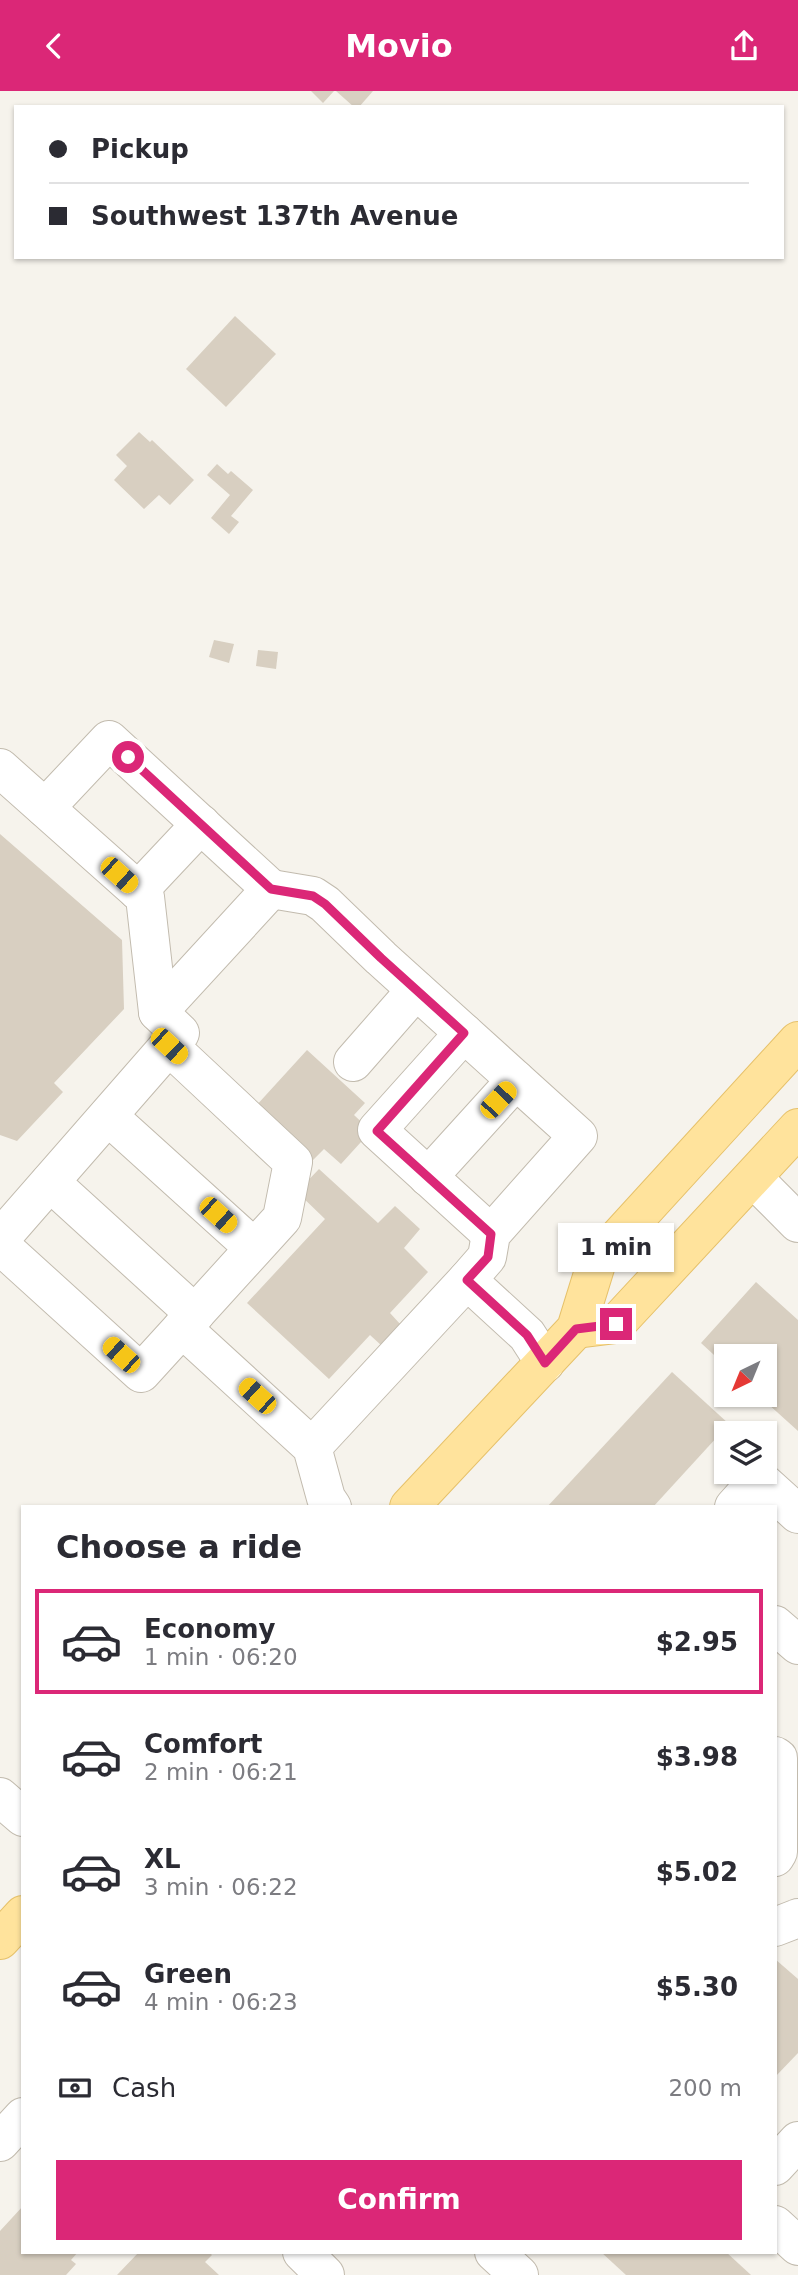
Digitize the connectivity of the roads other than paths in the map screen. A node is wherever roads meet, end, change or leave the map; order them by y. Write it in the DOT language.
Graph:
graph roads {
  1 [pos="0,768"];
  2 [pos="45,808"];
  3 [pos="201,824"];
  4 [pos="271,889"];
  5 [pos="138,891"];
  6 [pos="416,990"];
  7 [pos="163,1029"];
  8 [pos="464,1033"];
  9 [pos="798,1041"];
  10 [pos="353,1062"];
  11 [pos="516,1080"];
  12 [pos="108,1116"];
  13 [pos="798,1128"];
  14 [pos="428,1177"];
  15 [pos="753,1178"];
  16 [pos="50,1182"];
  17 [pos="798,1223"];
  18 [pos="491,1234"];
  19 [pos="0,1239"];
  20 [pos="0,1245"];
  21 [pos="254,1248"];
  22 [pos="467,1280"];
  23 [pos="188,1321"];
  24 [pos="576,1329"];
  25 [pos="545,1363"];
  26 [pos="313,1447"];
  27 [pos="331,1505"];
  28 [pos="411,1505"];
  29 [pos="736,1505"];
  30 [pos="798,1514"];
  31 [pos="777,1627"];
  32 [pos="798,1645"];
  33 [pos="777,1757"];
  34 [pos="0,1797"];
  35 [pos="788,1812"];
  36 [pos="21,1815"];
  37 [pos="777,1854"];
  38 [pos="798,1891"];
  39 [pos="777,1898"];
  40 [pos="21,1917"];
  41 [pos="798,1917"];
  42 [pos="777,1926"];
  43 [pos="0,1940"];
  44 [pos="21,2118"];
  45 [pos="798,2141"];
  46 [pos="0,2142"];
  47 [pos="777,2164"];
  48 [pos="777,2227"];
  49 [pos="798,2246"];
  50 [pos="304,2254"];
  51 [pos="496,2254"];
  52 [pos="326,2275"];
  53 [pos="519,2275"];
  1 -- 2 [label="street"];
  2 -- 3 [label="street"];
  2 -- 5 [label="street"];
  3 -- 4 [label="street"];
  3 -- 5 [label="street"];
  4 -- 6 [label="street"];
  4 -- 7 [label="street"];
  5 -- 7 [label="street"];
  6 -- 8 [label="street"];
  6 -- 10 [label="street"];
  7 -- 12 [label="street"];
  7 -- 21 [label="street"];
  8 -- 11 [label="street"];
  8 -- 14 [label="street"];
  9 -- 24 [label="main road"];
  11 -- 14 [label="street"];
  11 -- 18 [label="street"];
  12 -- 16 [label="street"];
  12 -- 21 [label="street"];
  13 -- 15 [label="main road"];
  14 -- 18 [label="street"];
  15 -- 17 [label="street"];
  15 -- 24 [label="main road"];
  16 -- 19 [label="street"];
  16 -- 23 [label="street"];
  18 -- 22 [label="street"];
  20 -- 23 [label="street"];
  21 -- 23 [label="street"];
  22 -- 25 [label="street"];
  22 -- 26 [label="street"];
  23 -- 26 [label="street"];
  24 -- 25 [label="main road"];
  25 -- 28 [label="main road"];
  26 -- 27 [label="street"];
  29 -- 30 [label="street"];
  31 -- 32 [label="street"];
  33 -- 35 [label="street"];
  34 -- 36 [label="street"];
  35 -- 37 [label="street"];
  38 -- 39 [label="street"];
  40 -- 43 [label="main road"];
  41 -- 42 [label="street"];
  44 -- 46 [label="street"];
  45 -- 47 [label="street"];
  48 -- 49 [label="street"];
  50 -- 52 [label="street"];
  51 -- 53 [label="street"];
}
